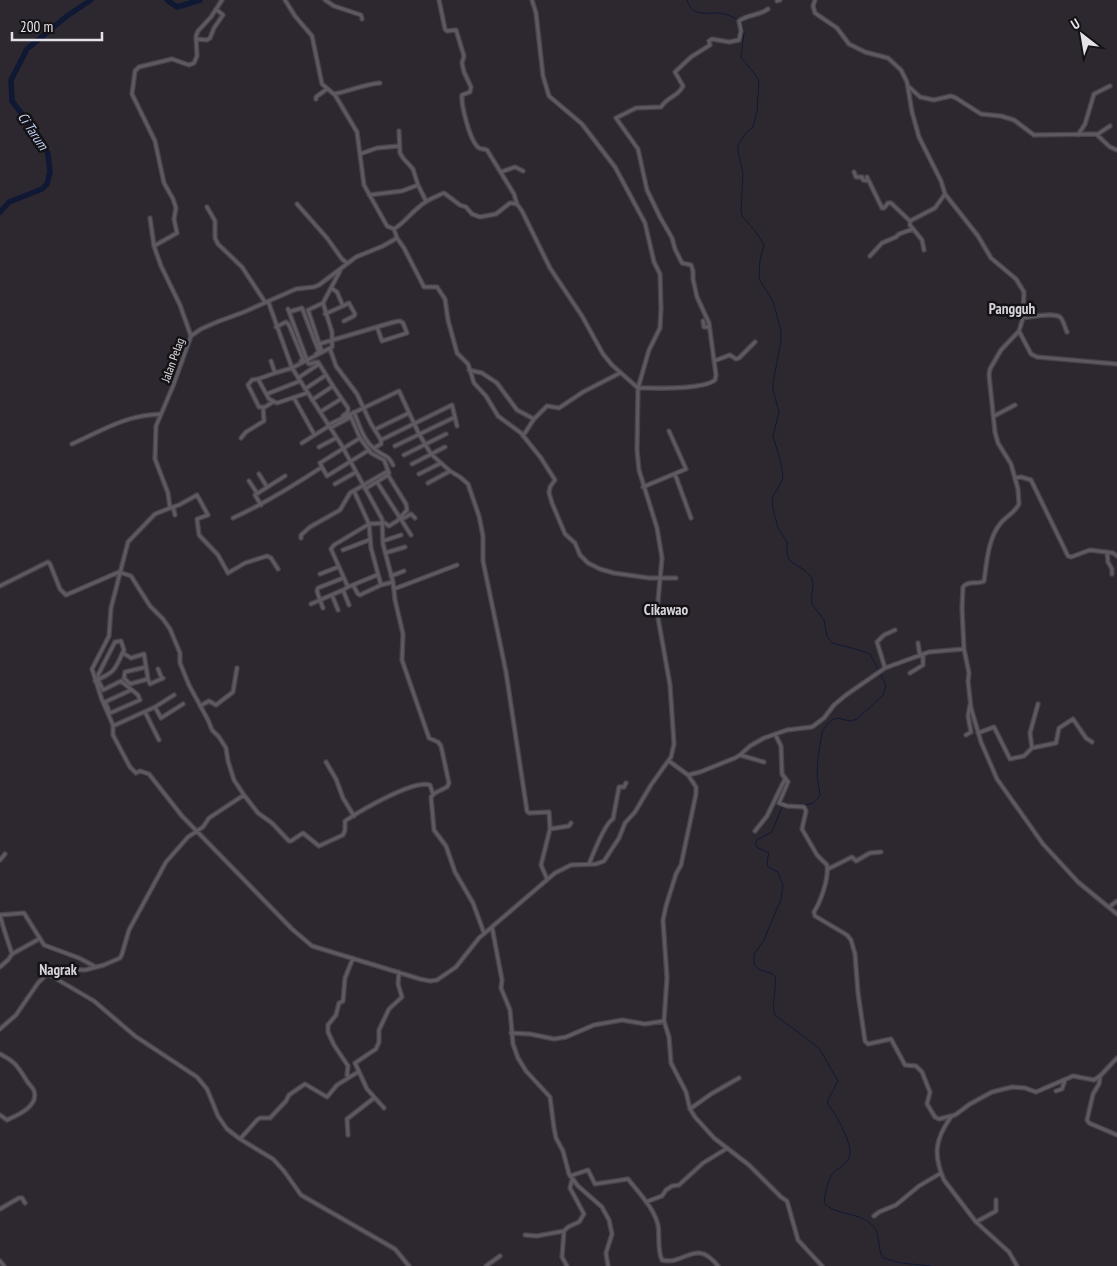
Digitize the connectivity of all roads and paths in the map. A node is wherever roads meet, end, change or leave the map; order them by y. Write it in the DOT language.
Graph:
graph roads {
  1 [pos="222,0"];
  2 [pos="285,0"];
  3 [pos="324,0"];
  4 [pos="439,0"];
  5 [pos="532,0"];
  6 [pos="815,0"];
  7 [pos="216,9"];
  8 [pos="768,9"];
  9 [pos="362,19"];
  10 [pos="196,39"];
  11 [pos="380,83"];
  12 [pos="908,86"];
  13 [pos="1110,86"];
  14 [pos="327,88"];
  15 [pos="334,94"];
  16 [pos="316,99"];
  17 [pos="1110,126"];
  18 [pos="398,131"];
  19 [pos="1097,134"];
  20 [pos="1078,135"];
  21 [pos="1117,145"];
  22 [pos="399,146"];
  23 [pos="1115,149"];
  24 [pos="360,154"];
  25 [pos="523,171"];
  26 [pos="501,172"];
  27 [pos="854,172"];
  28 [pos="418,185"];
  29 [pos="945,194"];
  30 [pos="369,195"];
  31 [pos="426,201"];
  32 [pos="297,204"];
  33 [pos="517,204"];
  34 [pos="207,207"];
  35 [pos="150,218"];
  36 [pos="910,221"];
  37 [pos="394,229"];
  38 [pos="913,229"];
  39 [pos="397,238"];
  40 [pos="154,246"];
  41 [pos="924,250"];
  42 [pos="870,256"];
  43 [pos="347,263"];
  44 [pos="342,268"];
  45 [pos="331,288"];
  46 [pos="266,302"];
  47 [pos="323,303"];
  48 [pos="343,306"];
  49 [pos="325,314"];
  50 [pos="1023,318"];
  51 [pos="344,321"];
  52 [pos="703,321"];
  53 [pos="276,327"];
  54 [pos="377,327"];
  55 [pos="709,327"];
  56 [pos="1019,331"];
  57 [pos="1067,332"];
  58 [pos="191,336"];
  59 [pos="403,336"];
  60 [pos="332,339"];
  61 [pos="404,341"];
  62 [pos="754,342"];
  63 [pos="319,344"];
  64 [pos="330,349"];
  65 [pos="322,352"];
  66 [pos="307,359"];
  67 [pos="271,361"];
  68 [pos="714,362"];
  69 [pos="319,364"];
  70 [pos="1117,364"];
  71 [pos="292,367"];
  72 [pos="469,370"];
  73 [pos="275,373"];
  74 [pos="620,373"];
  75 [pos="326,375"];
  76 [pos="258,379"];
  77 [pos="299,380"];
  78 [pos="333,386"];
  79 [pos="638,388"];
  80 [pos="306,391"];
  81 [pos="267,394"];
  82 [pos="294,398"];
  83 [pos="341,399"];
  84 [pos="312,400"];
  85 [pos="273,402"];
  86 [pos="1015,405"];
  87 [pos="263,407"];
  88 [pos="364,409"];
  89 [pos="320,412"];
  90 [pos="354,412"];
  91 [pos="409,413"];
  92 [pos="161,414"];
  93 [pos="455,416"];
  94 [pos="994,416"];
  95 [pos="341,418"];
  96 [pos="534,419"];
  97 [pos="414,424"];
  98 [pos="329,426"];
  99 [pos="457,426"];
  100 [pos="376,429"];
  101 [pos="669,431"];
  102 [pos="314,434"];
  103 [pos="419,434"];
  104 [pos="446,434"];
  105 [pos="523,436"];
  106 [pos="241,438"];
  107 [pos="336,438"];
  108 [pos="360,438"];
  109 [pos="383,439"];
  110 [pos="302,442"];
  111 [pos="72,444"];
  112 [pos="425,444"];
  113 [pos="395,446"];
  114 [pos="319,447"];
  115 [pos="446,447"];
  116 [pos="374,448"];
  117 [pos="343,449"];
  118 [pos="369,450"];
  119 [pos="431,454"];
  120 [pos="404,455"];
  121 [pos="350,462"];
  122 [pos="441,462"];
  123 [pos="412,464"];
  124 [pos="393,465"];
  125 [pos="322,467"];
  126 [pos="450,471"];
  127 [pos="356,472"];
  128 [pos="388,473"];
  129 [pos="259,474"];
  130 [pos="419,474"];
  131 [pos="675,474"];
  132 [pos="285,476"];
  133 [pos="1015,478"];
  134 [pos="249,482"];
  135 [pos="377,482"];
  136 [pos="428,483"];
  137 [pos="335,484"];
  138 [pos="643,486"];
  139 [pos="267,487"];
  140 [pos="364,488"];
  141 [pos="354,491"];
  142 [pos="257,494"];
  143 [pos="261,505"];
  144 [pos="172,507"];
  145 [pos="175,515"];
  146 [pos="233,518"];
  147 [pos="415,518"];
  148 [pos="691,518"];
  149 [pos="401,519"];
  150 [pos="369,524"];
  151 [pos="382,524"];
  152 [pos="401,535"];
  153 [pos="411,535"];
  154 [pos="301,538"];
  155 [pos="369,540"];
  156 [pos="383,541"];
  157 [pos="405,547"];
  158 [pos="343,550"];
  159 [pos="1107,552"];
  160 [pos="385,553"];
  161 [pos="1117,556"];
  162 [pos="457,565"];
  163 [pos="338,567"];
  164 [pos="278,569"];
  165 [pos="119,572"];
  166 [pos="404,572"];
  167 [pos="320,574"];
  168 [pos="1112,574"];
  169 [pos="377,575"];
  170 [pos="391,576"];
  171 [pos="343,578"];
  172 [pos="661,578"];
  173 [pos="676,578"];
  174 [pos="393,582"];
  175 [pos="354,585"];
  176 [pos="381,585"];
  177 [pos="0,586"];
  178 [pos="348,586"];
  179 [pos="394,589"];
  180 [pos="343,590"];
  181 [pos="332,595"];
  182 [pos="320,600"];
  183 [pos="311,604"];
  184 [pos="349,604"];
  185 [pos="322,608"];
  186 [pos="338,610"];
  187 [pos="895,630"];
  188 [pos="918,643"];
  189 [pos="964,649"];
  190 [pos="123,653"];
  191 [pos="921,655"];
  192 [pos="146,667"];
  193 [pos="237,668"];
  194 [pos="885,668"];
  195 [pos="158,670"];
  196 [pos="910,673"];
  197 [pos="148,679"];
  198 [pos="97,680"];
  199 [pos="131,690"];
  200 [pos="174,695"];
  201 [pos="971,702"];
  202 [pos="183,704"];
  203 [pos="1038,704"];
  204 [pos="200,706"];
  205 [pos="155,707"];
  206 [pos="144,712"];
  207 [pos="109,713"];
  208 [pos="113,726"];
  209 [pos="978,733"];
  210 [pos="775,734"];
  211 [pos="966,735"];
  212 [pos="159,740"];
  213 [pos="1092,742"];
  214 [pos="1032,748"];
  215 [pos="740,755"];
  216 [pos="669,761"];
  217 [pos="326,762"];
  218 [pos="764,762"];
  219 [pos="688,775"];
  220 [pos="785,779"];
  221 [pos="626,783"];
  222 [pos="433,794"];
  223 [pos="244,795"];
  224 [pos="354,816"];
  225 [pos="572,824"];
  226 [pos="550,828"];
  227 [pos="197,831"];
  228 [pos="755,831"];
  229 [pos="881,852"];
  230 [pos="5,854"];
  231 [pos="0,860"];
  232 [pos="589,864"];
  233 [pos="828,869"];
  234 [pos="547,879"];
  235 [pos="1117,901"];
  236 [pos="1109,907"];
  237 [pos="1117,914"];
  238 [pos="0,915"];
  239 [pos="492,926"];
  240 [pos="484,933"];
  241 [pos="39,939"];
  242 [pos="12,954"];
  243 [pos="353,958"];
  244 [pos="94,966"];
  245 [pos="0,967"];
  246 [pos="399,972"];
  247 [pos="48,974"];
  248 [pos="664,1022"];
  249 [pos="0,1029"];
  250 [pos="511,1033"];
  251 [pos="0,1054"];
  252 [pos="1117,1058"];
  253 [pos="358,1072"];
  254 [pos="1100,1076"];
  255 [pos="349,1078"];
  256 [pos="739,1078"];
  257 [pos="1065,1079"];
  258 [pos="1056,1091"];
  259 [pos="374,1098"];
  260 [pos="384,1108"];
  261 [pos="690,1109"];
  262 [pos="0,1116"];
  263 [pos="952,1117"];
  264 [pos="348,1135"];
  265 [pos="1117,1135"];
  266 [pos="240,1139"];
  267 [pos="726,1149"];
  268 [pos="941,1173"];
  269 [pos="571,1178"];
  270 [pos="996,1200"];
  271 [pos="646,1202"];
  272 [pos="25,1203"];
  273 [pos="0,1209"];
  274 [pos="874,1216"];
  275 [pos="976,1222"];
  276 [pos="564,1232"];
  277 [pos="525,1235"];
  278 [pos="500,1256"];
  279 [pos="0,1261"];
  280 [pos="1016,1262"];
  281 [pos="4,1266"];
  282 [pos="409,1266"];
  283 [pos="486,1266"];
  284 [pos="567,1266"];
  285 [pos="608,1266"];
  286 [pos="718,1266"];
  287 [pos="822,1266"];
  288 [pos="1012,1266"];
  289 [pos="1017,1266"];
  1 -- 7 [label="street"];
  2 -- 14 [label="street"];
  3 -- 9 [label="street"];
  4 -- 26 [label="street"];
  5 -- 79 [label="street"];
  6 -- 12 [label="street"];
  7 -- 10 [label="street"];
  7 -- 10 [label="street"];
  8 -- 55 [label="street"];
  10 -- 40 [label="street"];
  11 -- 15 [label="street"];
  12 -- 20 [label="street"];
  12 -- 29 [label="street"];
  13 -- 20 [label="street"];
  14 -- 15 [label="street"];
  14 -- 16 [label="street"];
  15 -- 24 [label="street"];
  17 -- 19 [label="street"];
  18 -- 22 [label="street"];
  19 -- 20 [label="street"];
  19 -- 23 [label="street"];
  21 -- 23 [label="street"];
  22 -- 24 [label="street"];
  22 -- 28 [label="street"];
  24 -- 30 [label="street"];
  25 -- 26 [label="street"];
  26 -- 33 [label="street"];
  27 -- 36 [label="street"];
  28 -- 30 [label="street"];
  28 -- 31 [label="street"];
  29 -- 36 [label="street"];
  29 -- 50 [label="street"];
  30 -- 37 [label="street"];
  31 -- 33 [label="street"];
  31 -- 37 [label="street"];
  32 -- 43 [label="street"];
  33 -- 74 [label="street"];
  34 -- 46 [label="street"];
  35 -- 40 [label="street"];
  36 -- 38 [label="street"];
  37 -- 39 [label="street"];
  38 -- 41 [label="street"];
  38 -- 42 [label="street"];
  39 -- 43 [label="street, Jalan Pelag"];
  39 -- 72 [label="street"];
  40 -- 58 [label="street"];
  43 -- 44 [label="street, Jalan Pelag"];
  44 -- 45 [label="street"];
  44 -- 46 [label="street, Jalan Pelag"];
  45 -- 47 [label="street"];
  45 -- 48 [label="street"];
  46 -- 53 [label="street"];
  46 -- 58 [label="street, Jalan Pelag"];
  47 -- 49 [label="street"];
  47 -- 63 [label="street"];
  48 -- 49 [label="street"];
  48 -- 51 [label="street"];
  49 -- 60 [label="street"];
  50 -- 56 [label="street"];
  50 -- 57 [label="street"];
  52 -- 55 [label="street"];
  53 -- 71 [label="street"];
  53 -- 71 [label="street"];
  54 -- 59 [label="street"];
  54 -- 59 [label="street"];
  54 -- 60 [label="street"];
  55 -- 68 [label="street"];
  56 -- 70 [label="street"];
  56 -- 94 [label="street"];
  58 -- 92 [label="street, Jalan Pelag"];
  59 -- 61 [label="street"];
  60 -- 63 [label="street"];
  60 -- 64 [label="street"];
  62 -- 68 [label="street"];
  63 -- 65 [label="street"];
  64 -- 65 [label="street"];
  64 -- 88 [label="street"];
  65 -- 66 [label="street"];
  66 -- 66 [label="street"];
  66 -- 69 [label="street"];
  66 -- 71 [label="street"];
  67 -- 73 [label="street"];
  68 -- 79 [label="street"];
  69 -- 75 [label="street"];
  69 -- 77 [label="street"];
  71 -- 73 [label="street"];
  71 -- 77 [label="street"];
  72 -- 96 [label="street"];
  72 -- 105 [label="street"];
  73 -- 76 [label="street"];
  74 -- 79 [label="street"];
  74 -- 96 [label="street"];
  75 -- 78 [label="street"];
  75 -- 80 [label="street"];
  76 -- 81 [label="street"];
  76 -- 87 [label="street"];
  77 -- 80 [label="street"];
  77 -- 81 [label="street"];
  78 -- 83 [label="street"];
  78 -- 84 [label="street"];
  79 -- 138 [label="street"];
  80 -- 82 [label="street"];
  80 -- 84 [label="street"];
  81 -- 85 [label="street"];
  82 -- 85 [label="street"];
  82 -- 102 [label="street"];
  83 -- 89 [label="street"];
  83 -- 95 [label="street"];
  84 -- 89 [label="street"];
  85 -- 87 [label="street"];
  86 -- 94 [label="street"];
  87 -- 106 [label="street"];
  88 -- 90 [label="street"];
  88 -- 91 [label="street"];
  88 -- 116 [label="street"];
  89 -- 98 [label="street"];
  90 -- 95 [label="street"];
  90 -- 116 [label="street"];
  91 -- 97 [label="street"];
  91 -- 100 [label="street"];
  92 -- 111 [label="street"];
  92 -- 144 [label="street, Jalan Pelag"];
  93 -- 97 [label="street"];
  93 -- 99 [label="street"];
  93 -- 103 [label="street"];
  94 -- 133 [label="street"];
  95 -- 98 [label="street"];
  96 -- 105 [label="street"];
  97 -- 103 [label="street"];
  97 -- 109 [label="street"];
  98 -- 102 [label="street"];
  98 -- 107 [label="street"];
  98 -- 108 [label="street"];
  101 -- 131 [label="street"];
  102 -- 110 [label="street"];
  103 -- 112 [label="street"];
  103 -- 113 [label="street"];
  104 -- 112 [label="street"];
  105 -- 172 [label="street"];
  107 -- 114 [label="street"];
  107 -- 117 [label="street"];
  108 -- 117 [label="street"];
  108 -- 118 [label="street"];
  112 -- 119 [label="street"];
  112 -- 120 [label="street"];
  115 -- 119 [label="street"];
  116 -- 124 [label="street"];
  117 -- 121 [label="street"];
  117 -- 125 [label="street"];
  118 -- 121 [label="street"];
  118 -- 128 [label="street"];
  119 -- 122 [label="street"];
  119 -- 123 [label="street"];
  121 -- 125 [label="street"];
  121 -- 127 [label="street"];
  122 -- 126 [label="street"];
  122 -- 130 [label="street"];
  125 -- 143 [label="street"];
  126 -- 136 [label="street"];
  126 -- 226 [label="street"];
  127 -- 137 [label="street"];
  127 -- 140 [label="street"];
  128 -- 135 [label="street"];
  128 -- 140 [label="street"];
  128 -- 149 [label="street"];
  129 -- 139 [label="street"];
  131 -- 138 [label="street"];
  131 -- 148 [label="street"];
  132 -- 139 [label="street"];
  133 -- 159 [label="street"];
  133 -- 189 [label="street"];
  134 -- 142 [label="street"];
  135 -- 140 [label="street"];
  135 -- 149 [label="street"];
  138 -- 172 [label="street"];
  139 -- 142 [label="street"];
  140 -- 141 [label="street"];
  140 -- 151 [label="street"];
  141 -- 150 [label="street"];
  141 -- 154 [label="street"];
  142 -- 143 [label="street"];
  143 -- 146 [label="street"];
  144 -- 145 [label="street, Jalan Pelag"];
  144 -- 164 [label="street"];
  144 -- 165 [label="street"];
  147 -- 149 [label="street"];
  149 -- 151 [label="street"];
  149 -- 153 [label="street"];
  150 -- 151 [label="street"];
  150 -- 155 [label="street"];
  150 -- 163 [label="street"];
  151 -- 156 [label="street"];
  152 -- 156 [label="street"];
  155 -- 158 [label="street"];
  155 -- 169 [label="street"];
  156 -- 160 [label="street"];
  157 -- 160 [label="street"];
  159 -- 161 [label="street"];
  159 -- 168 [label="street"];
  160 -- 170 [label="street"];
  162 -- 179 [label="street"];
  163 -- 167 [label="street"];
  163 -- 171 [label="street"];
  165 -- 177 [label="street"];
  165 -- 198 [label="street"];
  165 -- 204 [label="street"];
  166 -- 170 [label="street"];
  169 -- 175 [label="street"];
  169 -- 176 [label="street"];
  170 -- 174 [label="street"];
  171 -- 178 [label="street"];
  171 -- 182 [label="street"];
  172 -- 173 [label="street"];
  172 -- 216 [label="street"];
  174 -- 176 [label="street"];
  174 -- 179 [label="street"];
  175 -- 176 [label="street"];
  175 -- 178 [label="street"];
  178 -- 180 [label="street"];
  179 -- 222 [label="street"];
  180 -- 181 [label="street"];
  180 -- 184 [label="street"];
  181 -- 182 [label="street"];
  181 -- 186 [label="street"];
  182 -- 183 [label="street"];
  182 -- 185 [label="street"];
  187 -- 194 [label="street"];
  188 -- 191 [label="street"];
  189 -- 191 [label="street"];
  189 -- 201 [label="street"];
  190 -- 192 [label="street"];
  190 -- 198 [label="street"];
  190 -- 198 [label="street"];
  191 -- 194 [label="street"];
  191 -- 196 [label="street"];
  192 -- 197 [label="street"];
  192 -- 197 [label="street"];
  193 -- 204 [label="street"];
  194 -- 210 [label="street"];
  195 -- 197 [label="street"];
  198 -- 199 [label="street"];
  198 -- 207 [label="street"];
  199 -- 207 [label="street"];
  199 -- 207 [label="street"];
  200 -- 205 [label="street"];
  201 -- 209 [label="street"];
  201 -- 211 [label="street"];
  202 -- 205 [label="street"];
  203 -- 214 [label="street"];
  204 -- 223 [label="street"];
  205 -- 206 [label="street"];
  206 -- 208 [label="street"];
  206 -- 212 [label="street"];
  207 -- 208 [label="street"];
  208 -- 227 [label="street"];
  209 -- 214 [label="street"];
  209 -- 236 [label="street"];
  210 -- 215 [label="street"];
  210 -- 220 [label="street"];
  213 -- 214 [label="street"];
  215 -- 218 [label="street"];
  215 -- 219 [label="street"];
  216 -- 219 [label="street"];
  216 -- 232 [label="street"];
  217 -- 224 [label="street"];
  219 -- 248 [label="street"];
  220 -- 228 [label="street"];
  220 -- 233 [label="street"];
  221 -- 232 [label="street"];
  222 -- 224 [label="street"];
  222 -- 240 [label="street"];
  223 -- 224 [label="street"];
  223 -- 227 [label="street"];
  225 -- 226 [label="street"];
  226 -- 234 [label="street"];
  227 -- 243 [label="street"];
  227 -- 244 [label="street"];
  229 -- 233 [label="street"];
  230 -- 231 [label="street"];
  232 -- 234 [label="street"];
  233 -- 263 [label="street"];
  234 -- 239 [label="street"];
  235 -- 236 [label="street"];
  236 -- 237 [label="street"];
  238 -- 241 [label="street"];
  238 -- 242 [label="street"];
  239 -- 240 [label="street"];
  239 -- 250 [label="street"];
  240 -- 246 [label="street"];
  241 -- 242 [label="street"];
  241 -- 244 [label="street"];
  242 -- 245 [label="street"];
  243 -- 246 [label="street"];
  243 -- 255 [label="street"];
  244 -- 247 [label="street"];
  246 -- 253 [label="street"];
  247 -- 249 [label="street"];
  247 -- 266 [label="street"];
  248 -- 250 [label="street"];
  248 -- 261 [label="street"];
  250 -- 269 [label="street"];
  251 -- 262 [label="street"];
  252 -- 254 [label="street"];
  253 -- 255 [label="street"];
  253 -- 259 [label="street"];
  254 -- 257 [label="street"];
  254 -- 265 [label="street"];
  255 -- 266 [label="street"];
  256 -- 261 [label="street"];
  257 -- 258 [label="street"];
  257 -- 263 [label="street"];
  259 -- 260 [label="street"];
  259 -- 264 [label="street"];
  261 -- 267 [label="street"];
  263 -- 268 [label="street"];
  266 -- 282 [label="street"];
  267 -- 271 [label="street"];
  267 -- 287 [label="street"];
  268 -- 274 [label="street"];
  268 -- 275 [label="street"];
  269 -- 271 [label="street"];
  269 -- 276 [label="street"];
  269 -- 285 [label="street"];
  270 -- 275 [label="street"];
  271 -- 286 [label="street"];
  272 -- 273 [label="street"];
  275 -- 280 [label="street"];
  276 -- 277 [label="street"];
  276 -- 284 [label="street"];
  278 -- 283 [label="street"];
  279 -- 281 [label="street"];
  280 -- 288 [label="street"];
  280 -- 289 [label="street"];
}
